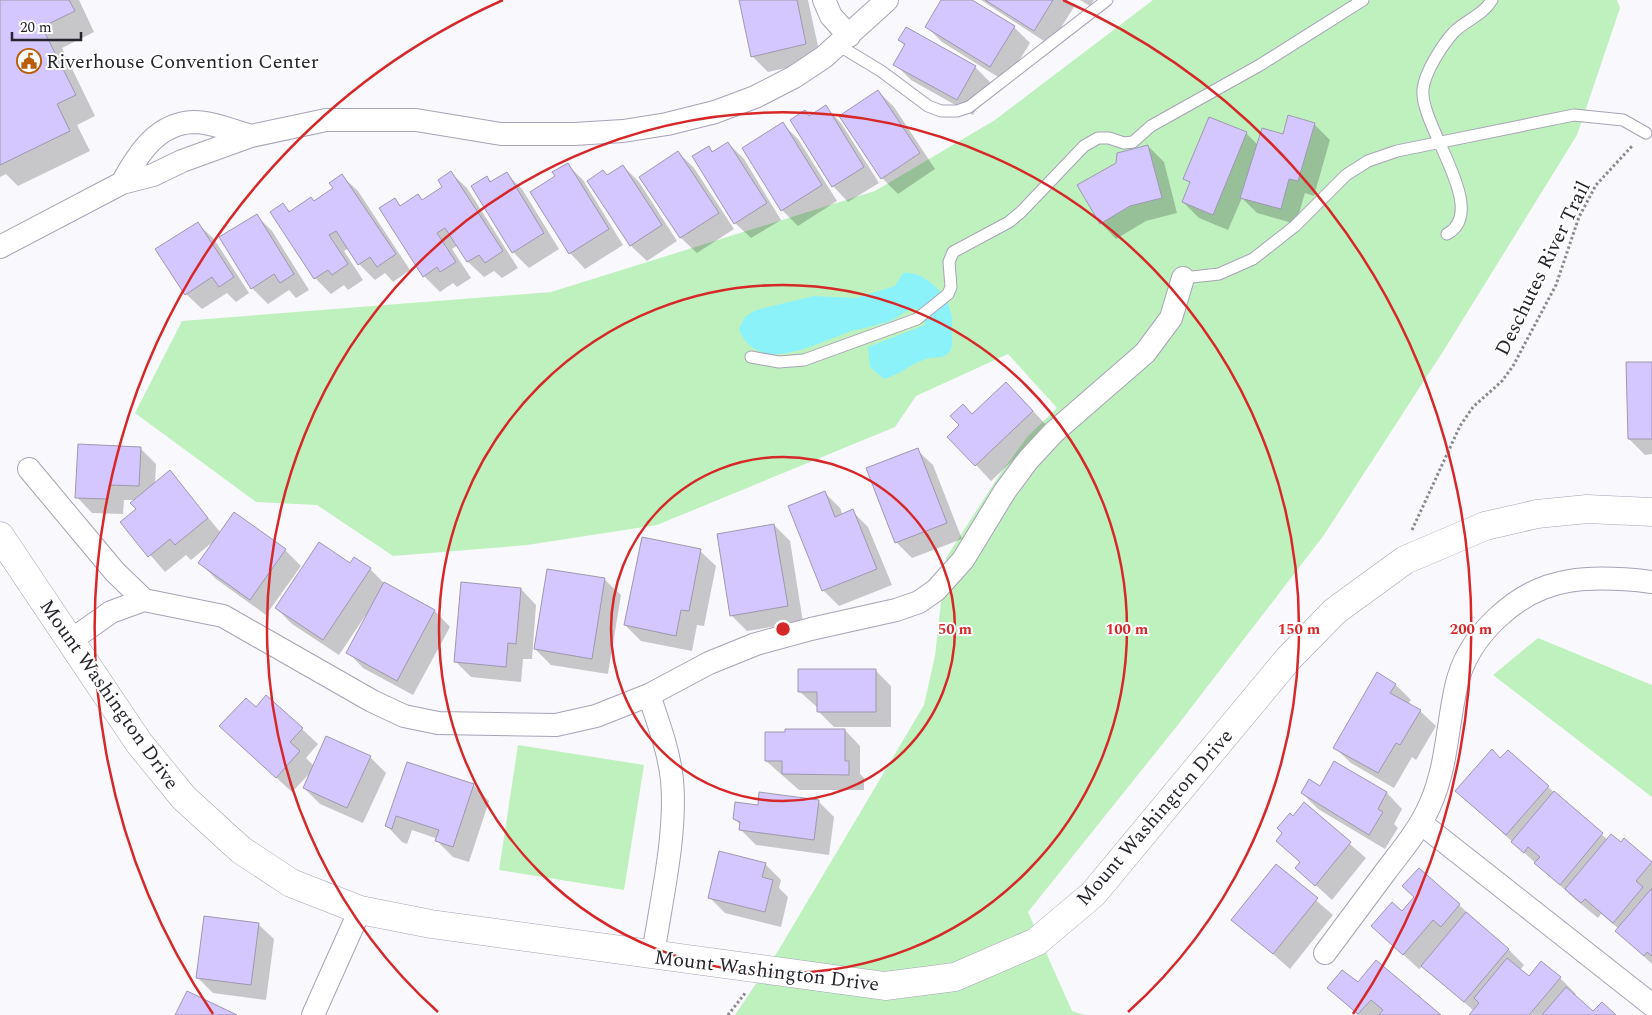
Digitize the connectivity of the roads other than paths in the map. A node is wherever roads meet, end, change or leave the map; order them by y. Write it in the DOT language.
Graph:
graph roads {
  1 [pos="824,0"];
  2 [pos="887,0"];
  3 [pos="1106,0"];
  4 [pos="1363,0"];
  5 [pos="1492,0"];
  6 [pos="843,41"];
  7 [pos="1646,133"];
  8 [pos="251,136"];
  9 [pos="1439,142"];
  10 [pos="122,183"];
  11 [pos="1447,234"];
  12 [pos="0,247"];
  13 [pos="1183,278"];
  14 [pos="751,357"];
  15 [pos="29,469"];
  16 [pos="1650,512"];
  17 [pos="0,536"];
  18 [pos="1652,582"];
  19 [pos="144,600"];
  20 [pos="70,641"];
  21 [pos="649,695"];
  22 [pos="1422,824"];
  23 [pos="360,910"];
  24 [pos="1325,953"];
  25 [pos="653,955"];
  26 [pos="1652,1005"];
  27 [pos="313,1015"];
  1 -- 6 [label="street"];
  2 -- 6 [label="street"];
  3 -- 6 [label="lane"];
  4 -- 14 [label="lane"];
  5 -- 9 [label="lane"];
  6 -- 8 [label="street"];
  7 -- 9 [label="lane"];
  8 -- 10 [label="street"];
  8 -- 10 [label="street"];
  9 -- 11 [label="lane"];
  9 -- 13 [label="lane"];
  10 -- 12 [label="street"];
  13 -- 21 [label="street"];
  15 -- 19 [label="street"];
  16 -- 25 [label="main road, Mount Washington Drive"];
  17 -- 20 [label="main road, Mount Washington Drive"];
  18 -- 22 [label="street"];
  19 -- 20 [label="street"];
  19 -- 21 [label="street"];
  20 -- 23 [label="main road, Mount Washington Drive"];
  21 -- 25 [label="street"];
  22 -- 24 [label="street"];
  22 -- 26 [label="street"];
  23 -- 25 [label="main road, Mount Washington Drive"];
  23 -- 27 [label="street"];
}
